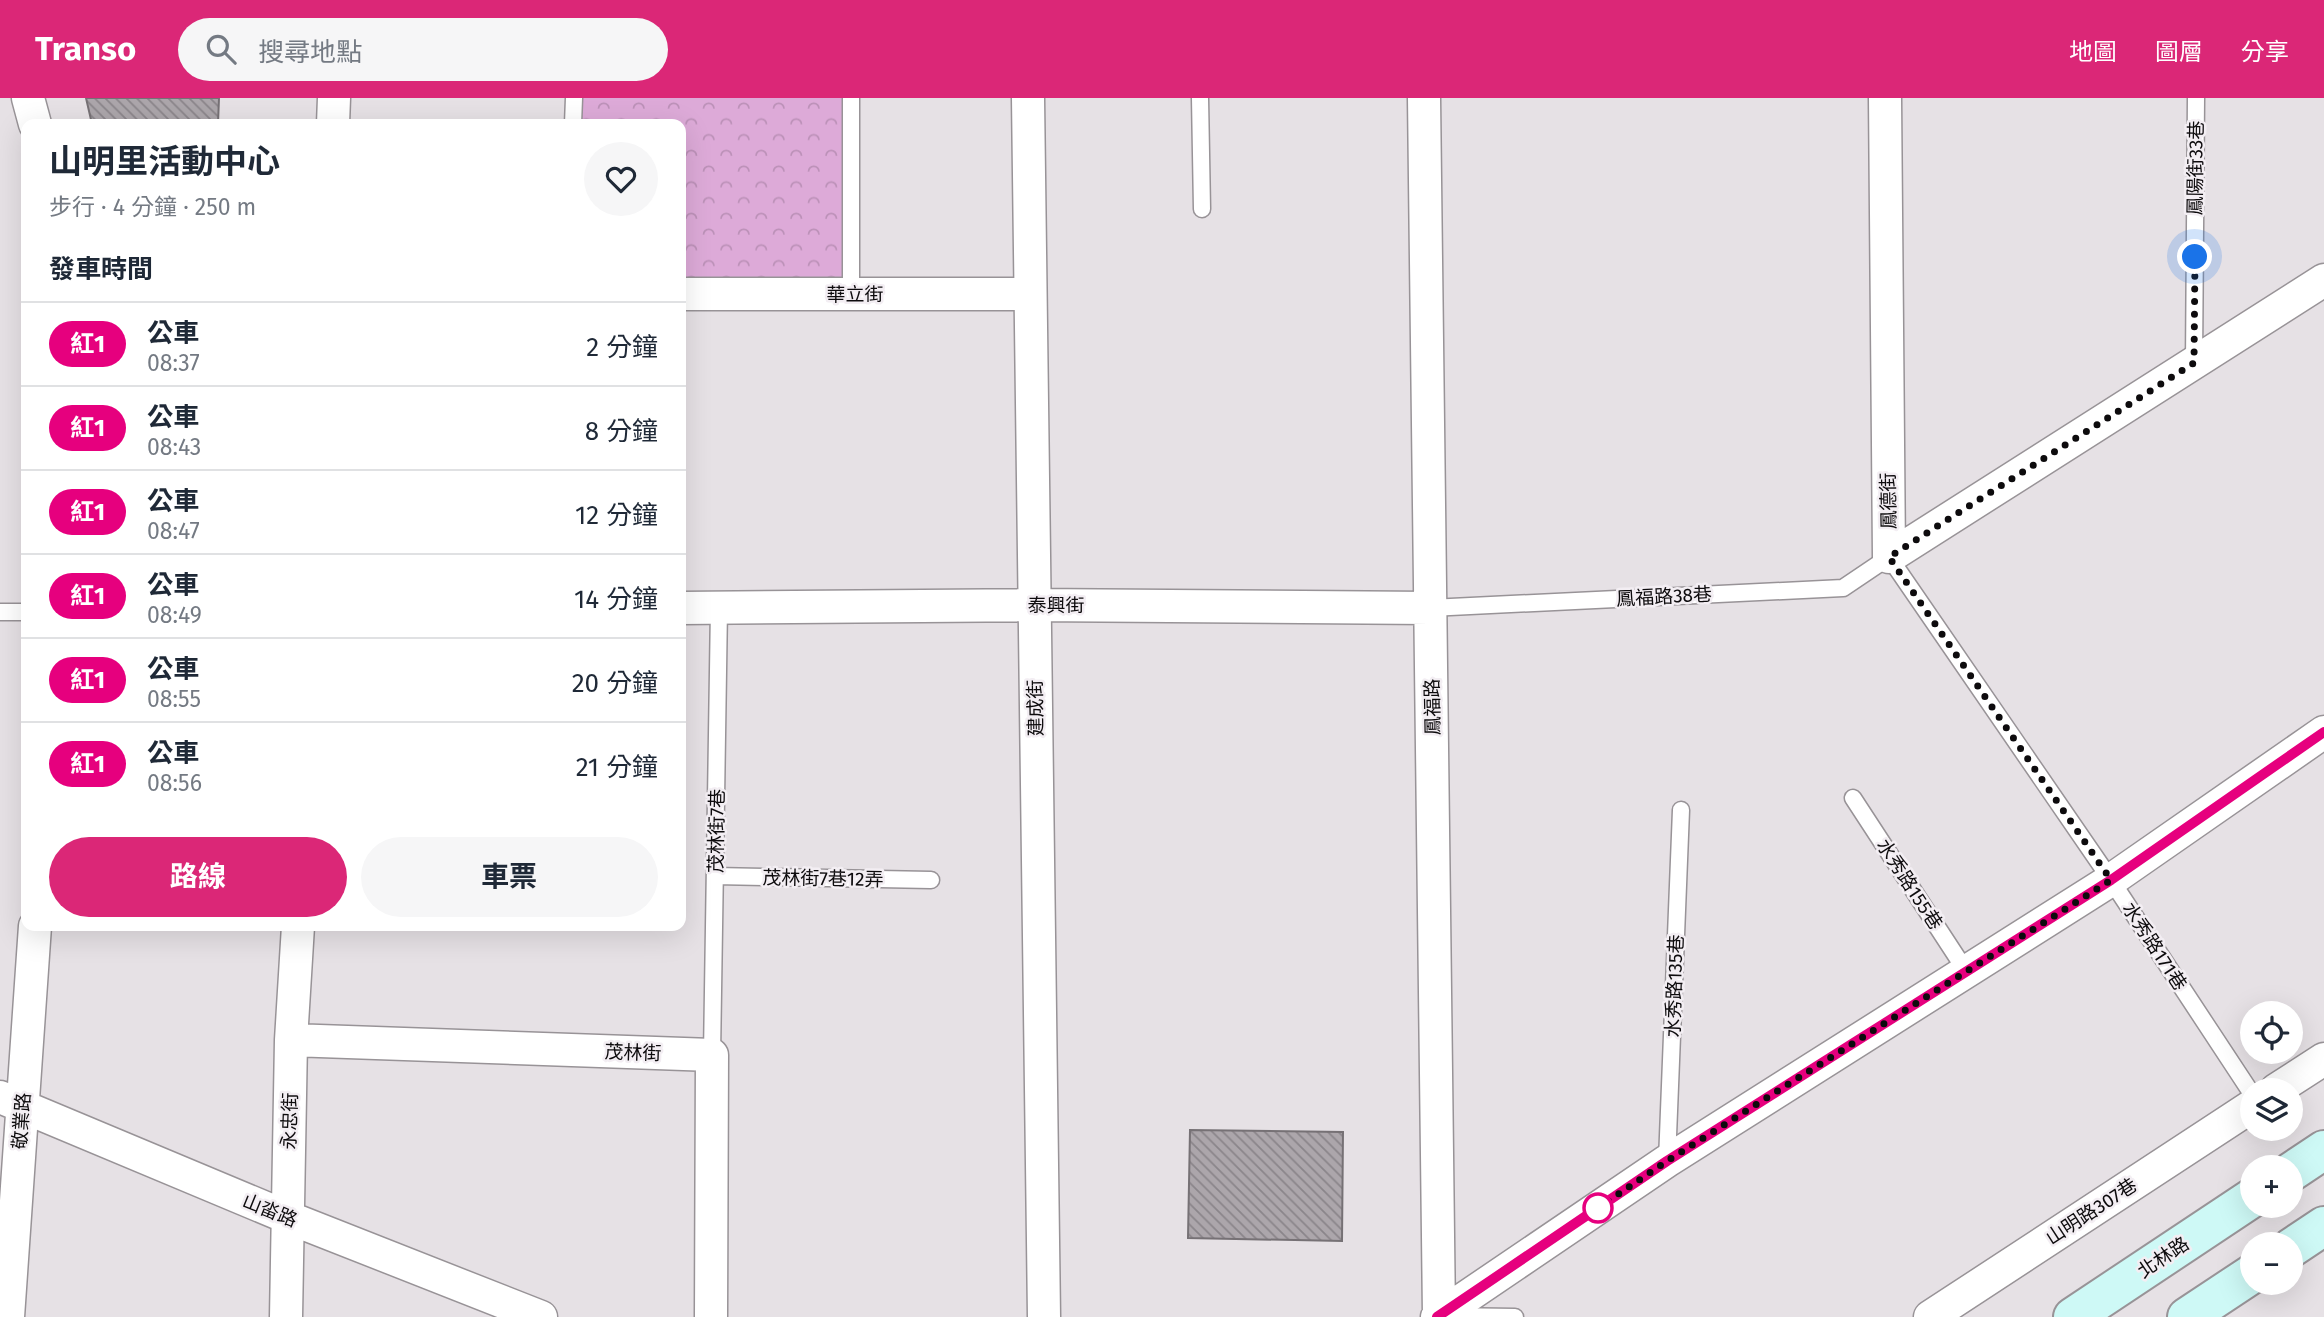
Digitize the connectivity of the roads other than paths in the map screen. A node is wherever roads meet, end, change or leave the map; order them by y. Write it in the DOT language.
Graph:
graph roads {
  1 [pos="28,98"];
  2 [pos="334,98"];
  3 [pos="574,98"];
  4 [pos="851,98"];
  5 [pos="1028,98"];
  6 [pos="1200,98"];
  7 [pos="1424,98"];
  8 [pos="1885,98"];
  9 [pos="2196,98"];
  10 [pos="34,119"];
  11 [pos="333,119"];
  12 [pos="573,119"];
  13 [pos="1202,209"];
  14 [pos="2324,281"];
  15 [pos="686,294"];
  16 [pos="851,294"];
  17 [pos="1030,294"];
  18 [pos="2194,363"];
  19 [pos="1889,557"];
  20 [pos="1033,605"];
  21 [pos="719,607"];
  22 [pos="686,608"];
  23 [pos="1430,608"];
  24 [pos="0,612"];
  25 [pos="21,612"];
  26 [pos="2324,732"];
  27 [pos="1853,798"];
  28 [pos="1681,810"];
  29 [pos="715,876"];
  30 [pos="931,880"];
  31 [pos="2111,880"];
  32 [pos="34,931"];
  33 [pos="298,931"];
  34 [pos="1966,971"];
  35 [pos="291,1040"];
  36 [pos="712,1055"];
  37 [pos="2324,1059"];
  38 [pos="2241,1078"];
  39 [pos="2295,1078"];
  40 [pos="11,1101"];
  41 [pos="2240,1114"];
  42 [pos="2324,1150"];
  43 [pos="1667,1161"];
  44 [pos="2303,1164"];
  45 [pos="2240,1206"];
  46 [pos="287,1217"];
  47 [pos="2324,1226"];
  48 [pos="2303,1240"];
  49 [pos="2240,1281"];
  50 [pos="1438,1316"];
  51 [pos="8,1317"];
  52 [pos="286,1317"];
  53 [pos="541,1317"];
  54 [pos="711,1317"];
  55 [pos="1044,1317"];
  56 [pos="1515,1317"];
  57 [pos="1930,1317"];
  58 [pos="2073,1317"];
  59 [pos="2187,1317"];
  1 -- 10 [label="street"];
  2 -- 11 [label="street"];
  3 -- 12 [label="lane"];
  4 -- 16 [label="lane"];
  5 -- 17 [label="street, 建成街"];
  6 -- 13 [label="lane"];
  7 -- 23 [label="street, 鳳福路"];
  8 -- 19 [label="street, 鳳德街"];
  9 -- 18 [label="lane, 鳳陽街33巷"];
  14 -- 18 [label="street, 鳳德街"];
  15 -- 16 [label="street, 華立街"];
  16 -- 17 [label="street, 華立街"];
  17 -- 20 [label="street, 建成街"];
  18 -- 19 [label="street, 鳳德街"];
  19 -- 23 [label="lane, 鳳福路38巷"];
  19 -- 31 [label="lane, 水秀路171巷"];
  20 -- 21 [label="street, 泰興街"];
  20 -- 23 [label="street, 泰興街"];
  20 -- 55 [label="street, 建成街"];
  21 -- 22 [label="street, 泰興街"];
  21 -- 29 [label="lane, 茂林街7巷"];
  23 -- 50 [label="street, 鳳福路"];
  24 -- 25 [label="lane"];
  26 -- 31 [label="street"];
  27 -- 34 [label="lane, 水秀路155巷"];
  28 -- 43 [label="lane, 水秀路135巷"];
  29 -- 30 [label="lane, 茂林街7巷12弄"];
  29 -- 36 [label="lane, 茂林街7巷"];
  31 -- 34 [label="street"];
  31 -- 38 [label="lane, 水秀路171巷"];
  32 -- 40 [label="street, 敬業路"];
  33 -- 35 [label="street, 永忠街"];
  34 -- 43 [label="street"];
  35 -- 36 [label="street, 茂林街"];
  35 -- 46 [label="street, 永忠街"];
  36 -- 54 [label="street"];
  37 -- 39 [label="street"];
  40 -- 46 [label="street, 山畓路"];
  40 -- 51 [label="street, 敬業路"];
  41 -- 57 [label="street, 山明路307巷"];
  42 -- 44 [label="street"];
  43 -- 50 [label="street"];
  45 -- 58 [label="street, 北林路"];
  46 -- 52 [label="street, 永忠街"];
  46 -- 53 [label="street, 山畓路"];
  47 -- 48 [label="street"];
  49 -- 59 [label="street"];
  50 -- 56 [label="lane"];
}
